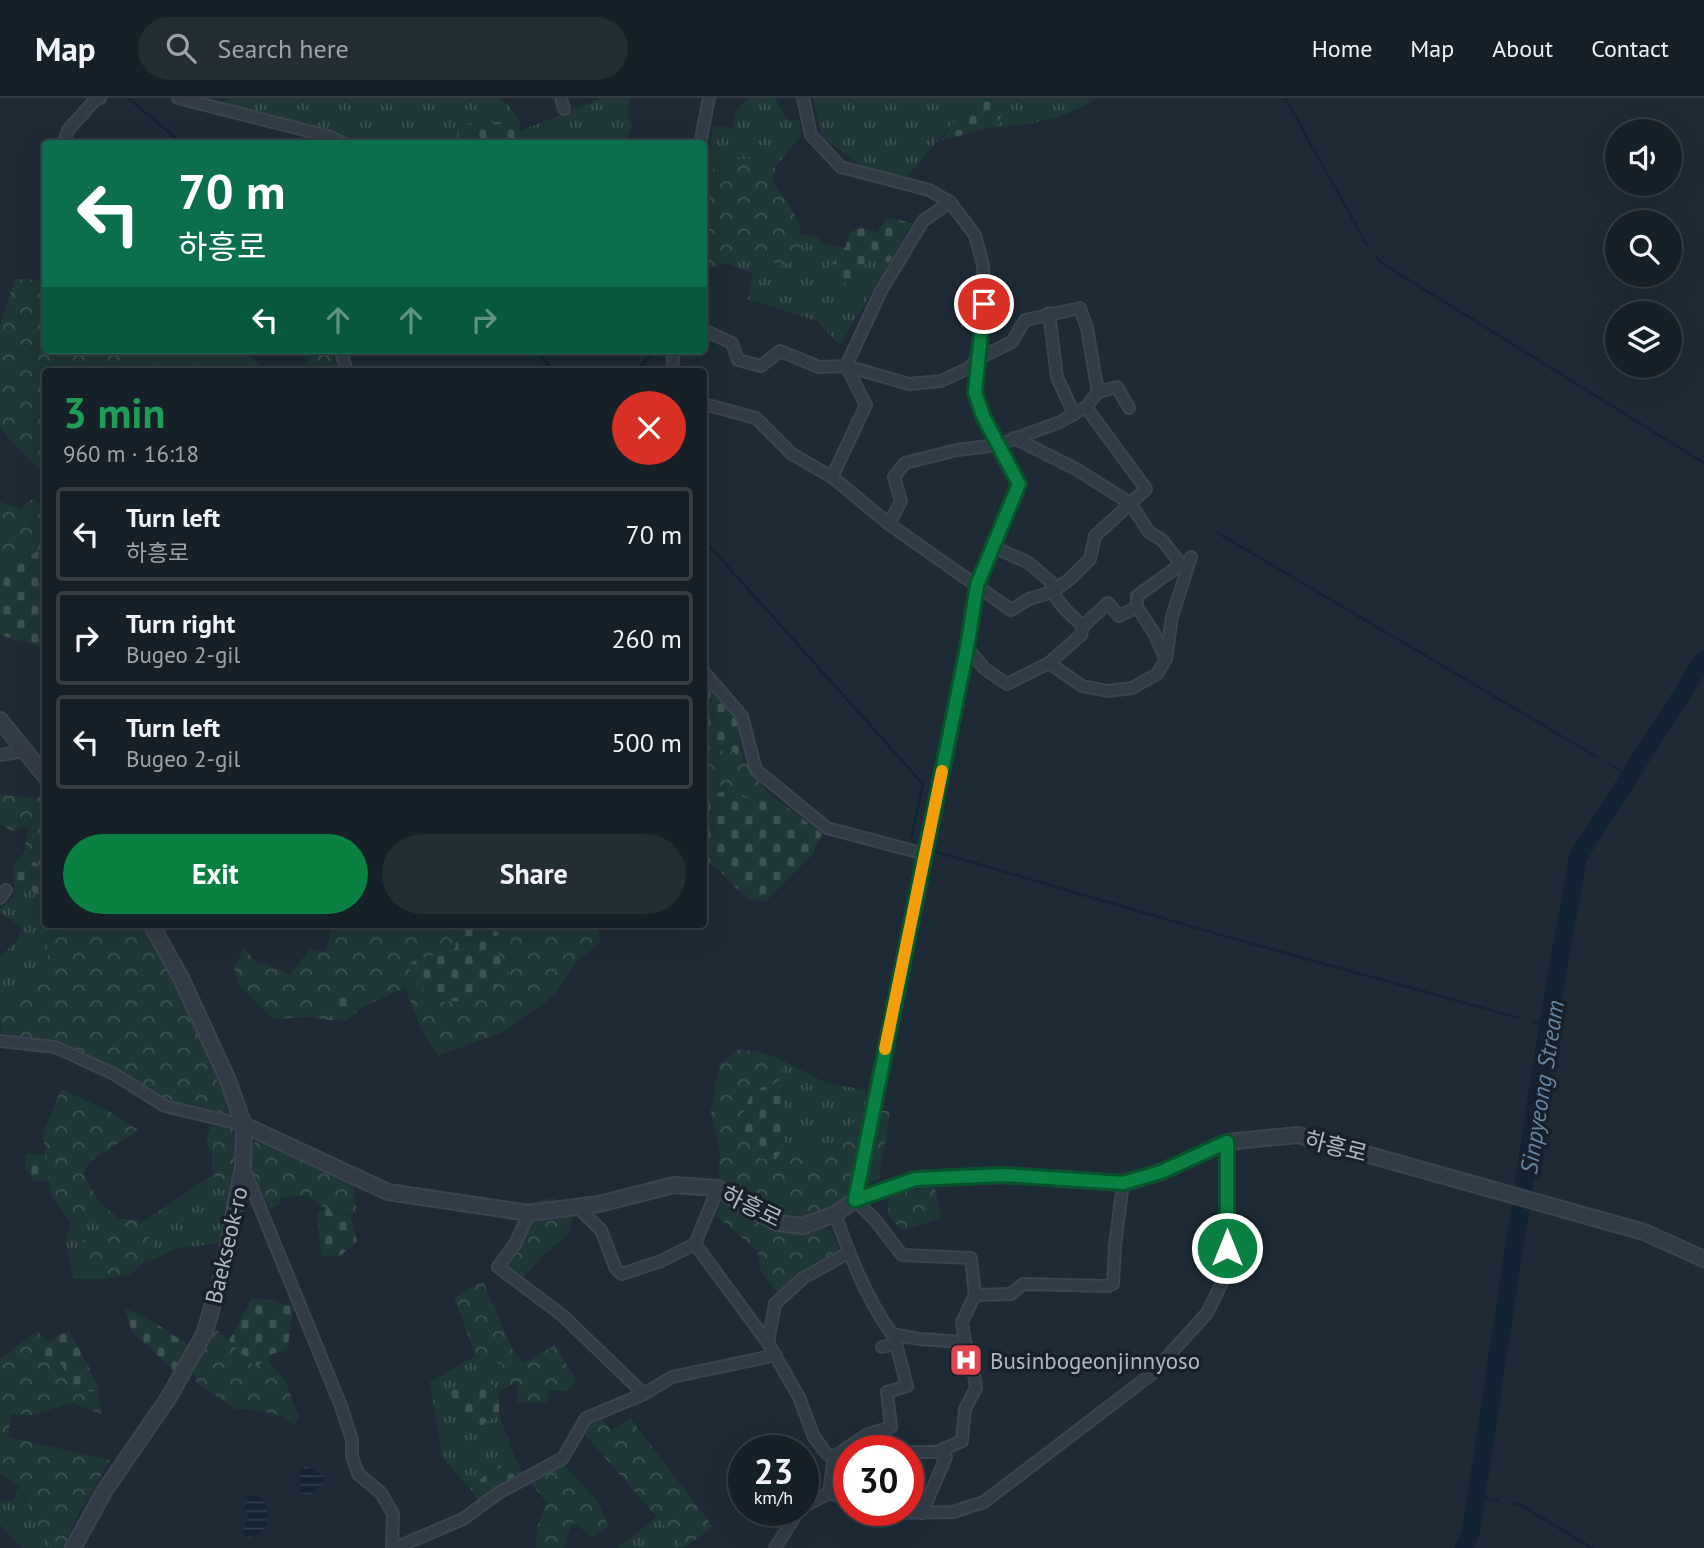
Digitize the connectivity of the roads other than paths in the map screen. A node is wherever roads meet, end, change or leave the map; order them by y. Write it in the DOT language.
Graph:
graph roads {
  1 [pos="100,98"];
  2 [pos="178,98"];
  3 [pos="709,98"];
  4 [pos="803,98"];
  5 [pos="215,102"];
  6 [pos="64,140"];
  7 [pos="336,140"];
  8 [pos="701,140"];
  9 [pos="950,202"];
  10 [pos="1049,313"];
  11 [pos="707,331"];
  12 [pos="977,359"];
  13 [pos="846,366"];
  14 [pos="1098,392"];
  15 [pos="707,405"];
  16 [pos="1086,407"];
  17 [pos="1129,408"];
  18 [pos="1074,414"];
  19 [pos="1014,438"];
  20 [pos="998,445"];
  21 [pos="832,477"];
  22 [pos="1130,503"];
  23 [pos="889,524"];
  24 [pos="994,547"];
  25 [pos="1186,562"];
  26 [pos="977,585"];
  27 [pos="1052,592"];
  28 [pos="1137,607"];
  29 [pos="1083,626"];
  30 [pos="967,648"];
  31 [pos="1166,659"];
  32 [pos="1049,663"];
  33 [pos="707,675"];
  34 [pos="0,720"];
  35 [pos="24,751"];
  36 [pos="0,755"];
  37 [pos="42,772"];
  38 [pos="925,854"];
  39 [pos="153,928"];
  40 [pos="0,1041"];
  41 [pos="244,1125"];
  42 [pos="1227,1142"];
  43 [pos="243,1166"];
  44 [pos="1123,1183"];
  45 [pos="718,1188"];
  46 [pos="855,1200"];
  47 [pos="576,1206"];
  48 [pos="529,1213"];
  49 [pos="835,1214"];
  50 [pos="695,1244"];
  51 [pos="848,1253"];
  52 [pos="1704,1259"];
  53 [pos="975,1295"];
  54 [pos="965,1342"];
  55 [pos="768,1343"];
  56 [pos="882,1347"];
  57 [pos="775,1355"];
  58 [pos="643,1394"];
  59 [pos="866,1435"];
  60 [pos="924,1452"];
  61 [pos="937,1452"];
  62 [pos="833,1457"];
  63 [pos="833,1464"];
  64 [pos="829,1493"];
  65 [pos="833,1494"];
  66 [pos="819,1499"];
  67 [pos="924,1508"];
  68 [pos="924,1513"];
  69 [pos="790,1526"];
  70 [pos="73,1548"];
  71 [pos="393,1548"];
  72 [pos="775,1548"];
  1 -- 6 [label="street"];
  2 -- 5 [label="street"];
  3 -- 8 [label="street"];
  4 -- 9 [label="street"];
  5 -- 7 [label="street"];
  9 -- 12 [label="street"];
  9 -- 13 [label="street"];
  10 -- 12 [label="street"];
  10 -- 14 [label="street"];
  10 -- 18 [label="street"];
  11 -- 13 [label="street"];
  12 -- 13 [label="street"];
  12 -- 20 [label="street"];
  13 -- 21 [label="street"];
  14 -- 16 [label="street"];
  14 -- 17 [label="street"];
  15 -- 21 [label="street"];
  16 -- 18 [label="street"];
  16 -- 22 [label="street"];
  18 -- 19 [label="street"];
  19 -- 20 [label="street"];
  19 -- 22 [label="street"];
  20 -- 23 [label="street"];
  20 -- 24 [label="street"];
  21 -- 23 [label="street"];
  22 -- 25 [label="street"];
  22 -- 27 [label="street"];
  23 -- 26 [label="street"];
  24 -- 26 [label="street"];
  24 -- 27 [label="street"];
  25 -- 28 [label="street"];
  25 -- 31 [label="street"];
  26 -- 27 [label="street"];
  26 -- 30 [label="street"];
  27 -- 29 [label="street"];
  28 -- 29 [label="street"];
  28 -- 31 [label="street"];
  29 -- 32 [label="street"];
  30 -- 32 [label="street"];
  30 -- 38 [label="street"];
  31 -- 32 [label="street"];
  33 -- 38 [label="street"];
  34 -- 35 [label="street"];
  35 -- 36 [label="street"];
  35 -- 37 [label="street"];
  38 -- 46 [label="street"];
  39 -- 41 [label="street, Baekseok-ro"];
  40 -- 41 [label="street"];
  41 -- 43 [label="street, Baekseok-ro"];
  41 -- 48 [label="street, 하흥로"];
  42 -- 44 [label="street, 하흥로"];
  42 -- 52 [label="street, 하흥로"];
  42 -- 68 [label="street"];
  43 -- 70 [label="street, Baekseok-ro"];
  43 -- 71 [label="street"];
  44 -- 46 [label="street, 하흥로"];
  44 -- 53 [label="street"];
  45 -- 47 [label="street, 하흥로"];
  45 -- 49 [label="street, 하흥로"];
  45 -- 50 [label="street"];
  46 -- 49 [label="street, 하흥로"];
  46 -- 53 [label="street"];
  47 -- 48 [label="street, 하흥로"];
  47 -- 50 [label="street"];
  48 -- 58 [label="street"];
  49 -- 51 [label="street"];
  50 -- 55 [label="street"];
  51 -- 54 [label="street"];
  51 -- 55 [label="street"];
  53 -- 54 [label="street"];
  54 -- 61 [label="street"];
  55 -- 57 [label="street"];
  56 -- 59 [label="street"];
  57 -- 58 [label="street"];
  57 -- 62 [label="street"];
  58 -- 71 [label="street"];
  60 -- 61 [label="street"];
  61 -- 67 [label="street"];
  63 -- 64 [label="street"];
  64 -- 65 [label="street"];
  64 -- 66 [label="street"];
  69 -- 72 [label="street"];
}
